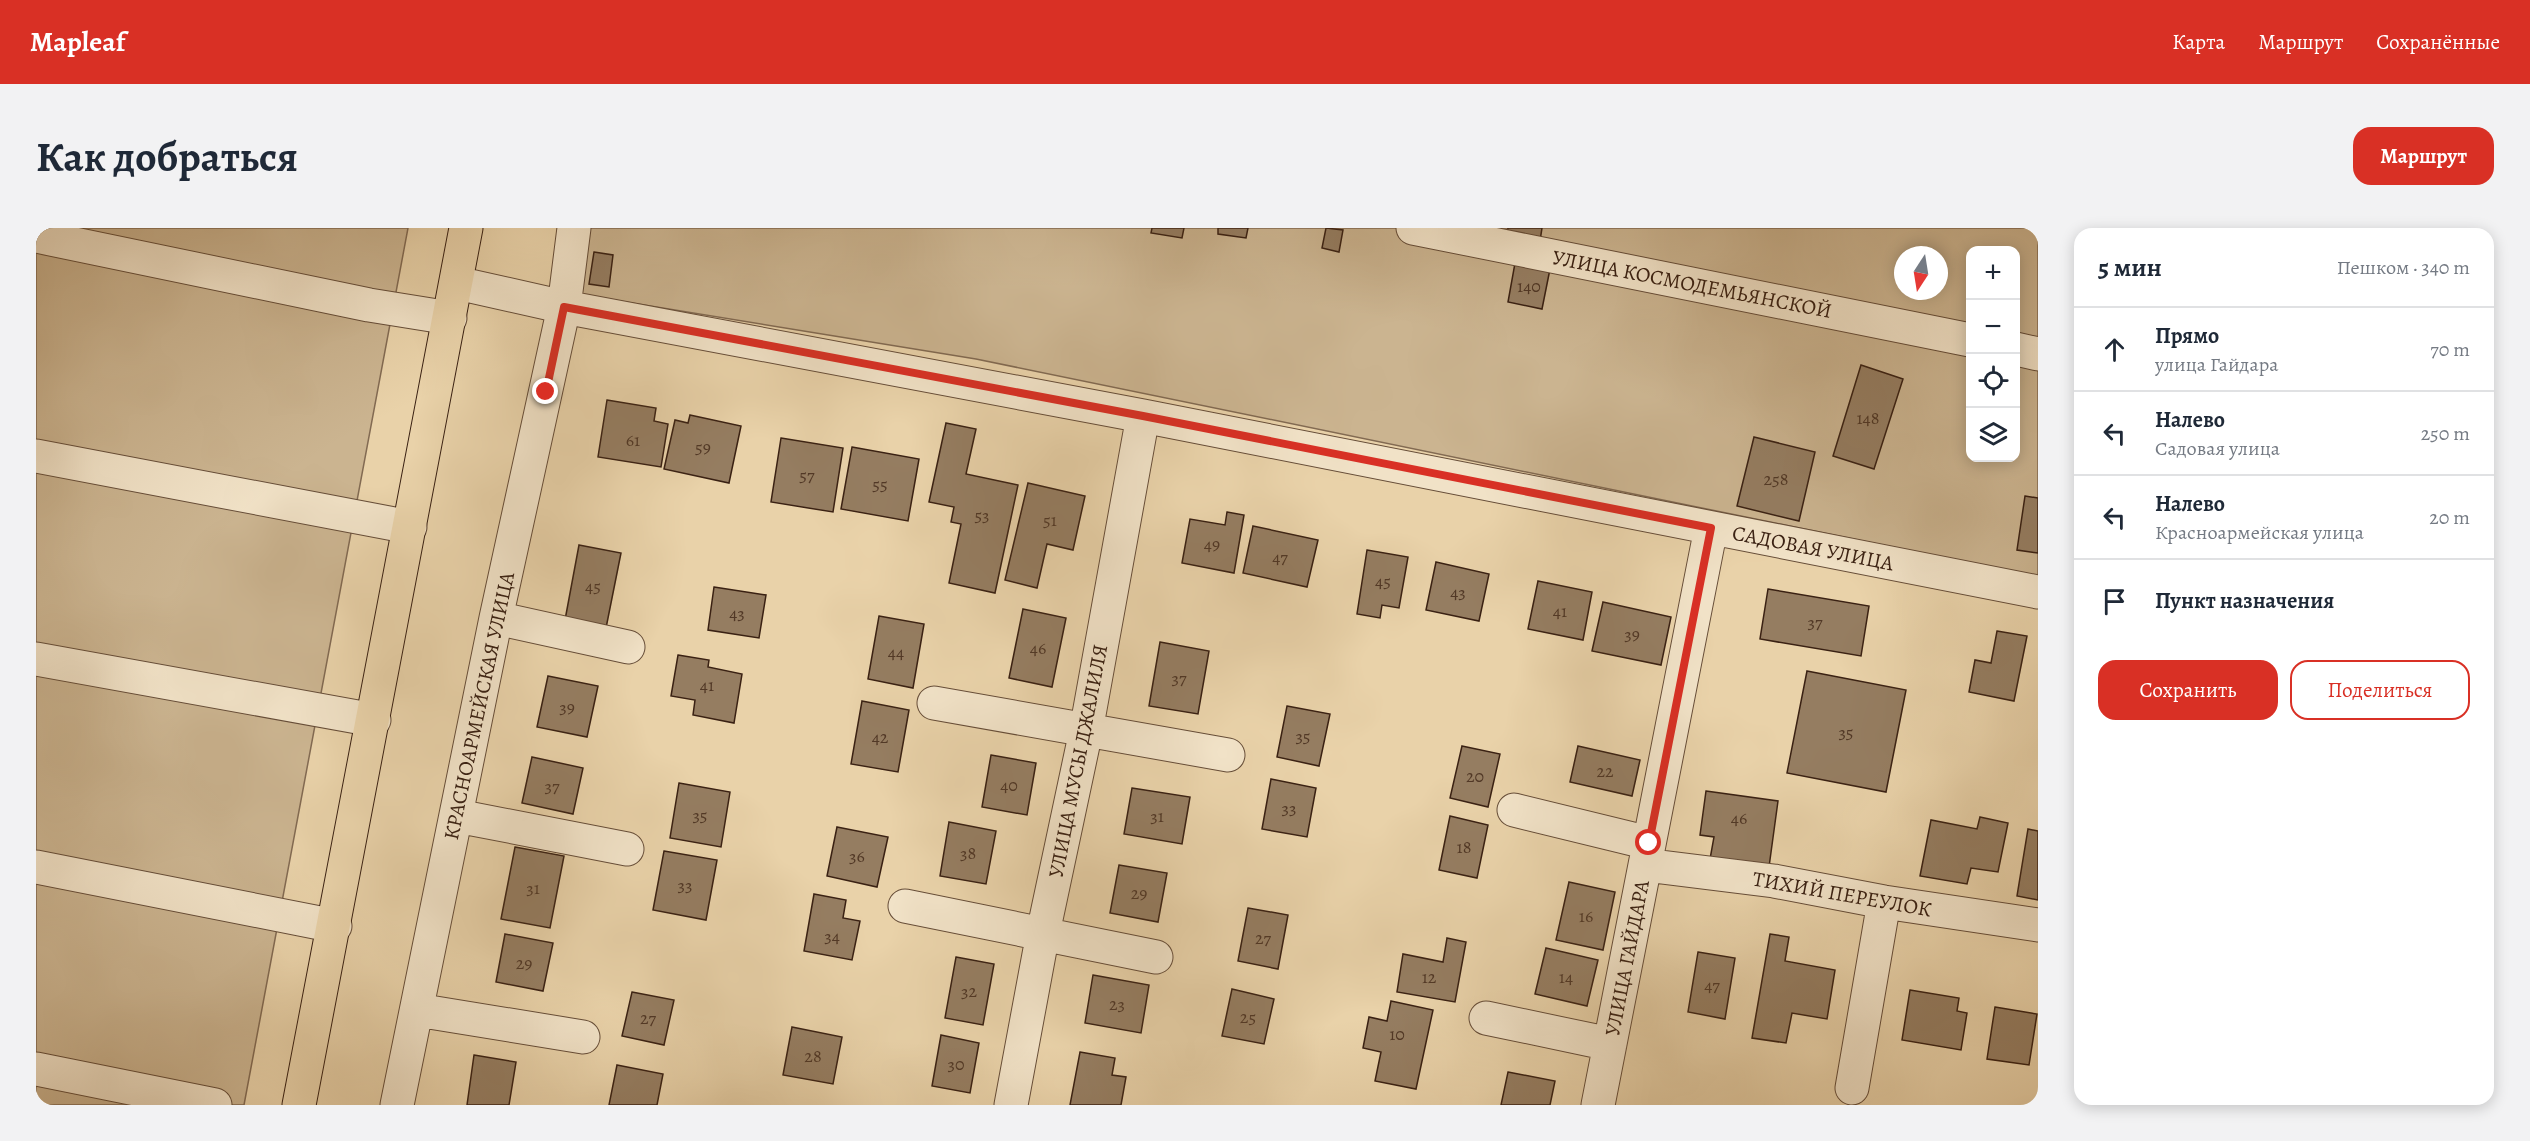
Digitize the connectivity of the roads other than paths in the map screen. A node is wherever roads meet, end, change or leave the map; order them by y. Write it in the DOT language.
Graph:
graph roads {
  1 [pos="466,228"];
  2 [pos="574,228"];
  3 [pos="1413,228"];
  4 [pos="36,236"];
  5 [pos="457,283"];
  6 [pos="564,307"];
  7 [pos="450,318"];
  8 [pos="1966,339"];
  9 [pos="2020,350"];
  10 [pos="2038,354"];
  11 [pos="1143,416"];
  12 [pos="36,456"];
  13 [pos="410,527"];
  14 [pos="1711,528"];
  15 [pos="2038,592"];
  16 [pos="496,618"];
  17 [pos="628,646"];
  18 [pos="36,659"];
  19 [pos="934,703"];
  20 [pos="374,720"];
  21 [pos="1086,731"];
  22 [pos="1228,755"];
  23 [pos="1514,810"];
  24 [pos="457,816"];
  25 [pos="627,849"];
  26 [pos="1647,854"];
  27 [pos="36,867"];
  28 [pos="1884,902"];
  29 [pos="905,906"];
  30 [pos="2038,925"];
  31 [pos="335,926"];
  32 [pos="1043,933"];
  33 [pos="1156,957"];
  34 [pos="417,1010"];
  35 [pos="1486,1018"];
  36 [pos="583,1037"];
  37 [pos="1610,1044"];
  38 [pos="36,1069"];
  39 [pos="1852,1088"];
  40 [pos="215,1105"];
  41 [pos="299,1105"];
  42 [pos="397,1105"];
  43 [pos="1011,1105"];
  44 [pos="1598,1105"];
  1 -- 5 [label="main road"];
  2 -- 6 [label="street"];
  3 -- 8 [label="street, УЛИЦА КОСМОДЕМЬЯНСКОЙ"];
  4 -- 7 [label="street"];
  5 -- 6 [label="street, САДОВАЯ УЛИЦА"];
  5 -- 7 [label="main road"];
  6 -- 11 [label="street, САДОВАЯ УЛИЦА"];
  6 -- 16 [label="street, КРАСНОАРМЕЙСКАЯ УЛИЦА"];
  7 -- 13 [label="main road"];
  9 -- 10 [label="street"];
  11 -- 14 [label="street, САДОВАЯ УЛИЦА"];
  11 -- 21 [label="street, УЛИЦА МУСЫ ДЖАЛИЛЯ"];
  12 -- 13 [label="street"];
  13 -- 20 [label="main road"];
  14 -- 15 [label="street, САДОВАЯ УЛИЦА"];
  14 -- 26 [label="street, УЛИЦА ГАЙДАРА"];
  16 -- 17 [label="street"];
  16 -- 24 [label="street, КРАСНОАРМЕЙСКАЯ УЛИЦА"];
  18 -- 20 [label="street"];
  19 -- 21 [label="street"];
  20 -- 31 [label="main road"];
  21 -- 22 [label="street"];
  21 -- 32 [label="street, УЛИЦА МУСЫ ДЖАЛИЛЯ"];
  23 -- 26 [label="street, ТИХИЙ ПЕРЕУЛОК"];
  24 -- 25 [label="street"];
  24 -- 34 [label="street, КРАСНОАРМЕЙСКАЯ УЛИЦА"];
  26 -- 28 [label="street, ТИХИЙ ПЕРЕУЛОК"];
  26 -- 37 [label="street, УЛИЦА ГАЙДАРА"];
  27 -- 31 [label="street"];
  28 -- 30 [label="street, ТИХИЙ ПЕРЕУЛОК"];
  28 -- 39 [label="street"];
  29 -- 32 [label="street"];
  31 -- 41 [label="main road"];
  32 -- 33 [label="street"];
  32 -- 43 [label="street, УЛИЦА МУСЫ ДЖАЛИЛЯ"];
  34 -- 36 [label="street"];
  34 -- 42 [label="street, КРАСНОАРМЕЙСКАЯ УЛИЦА"];
  35 -- 37 [label="street"];
  37 -- 44 [label="street, УЛИЦА ГАЙДАРА"];
  38 -- 40 [label="street"];
}
